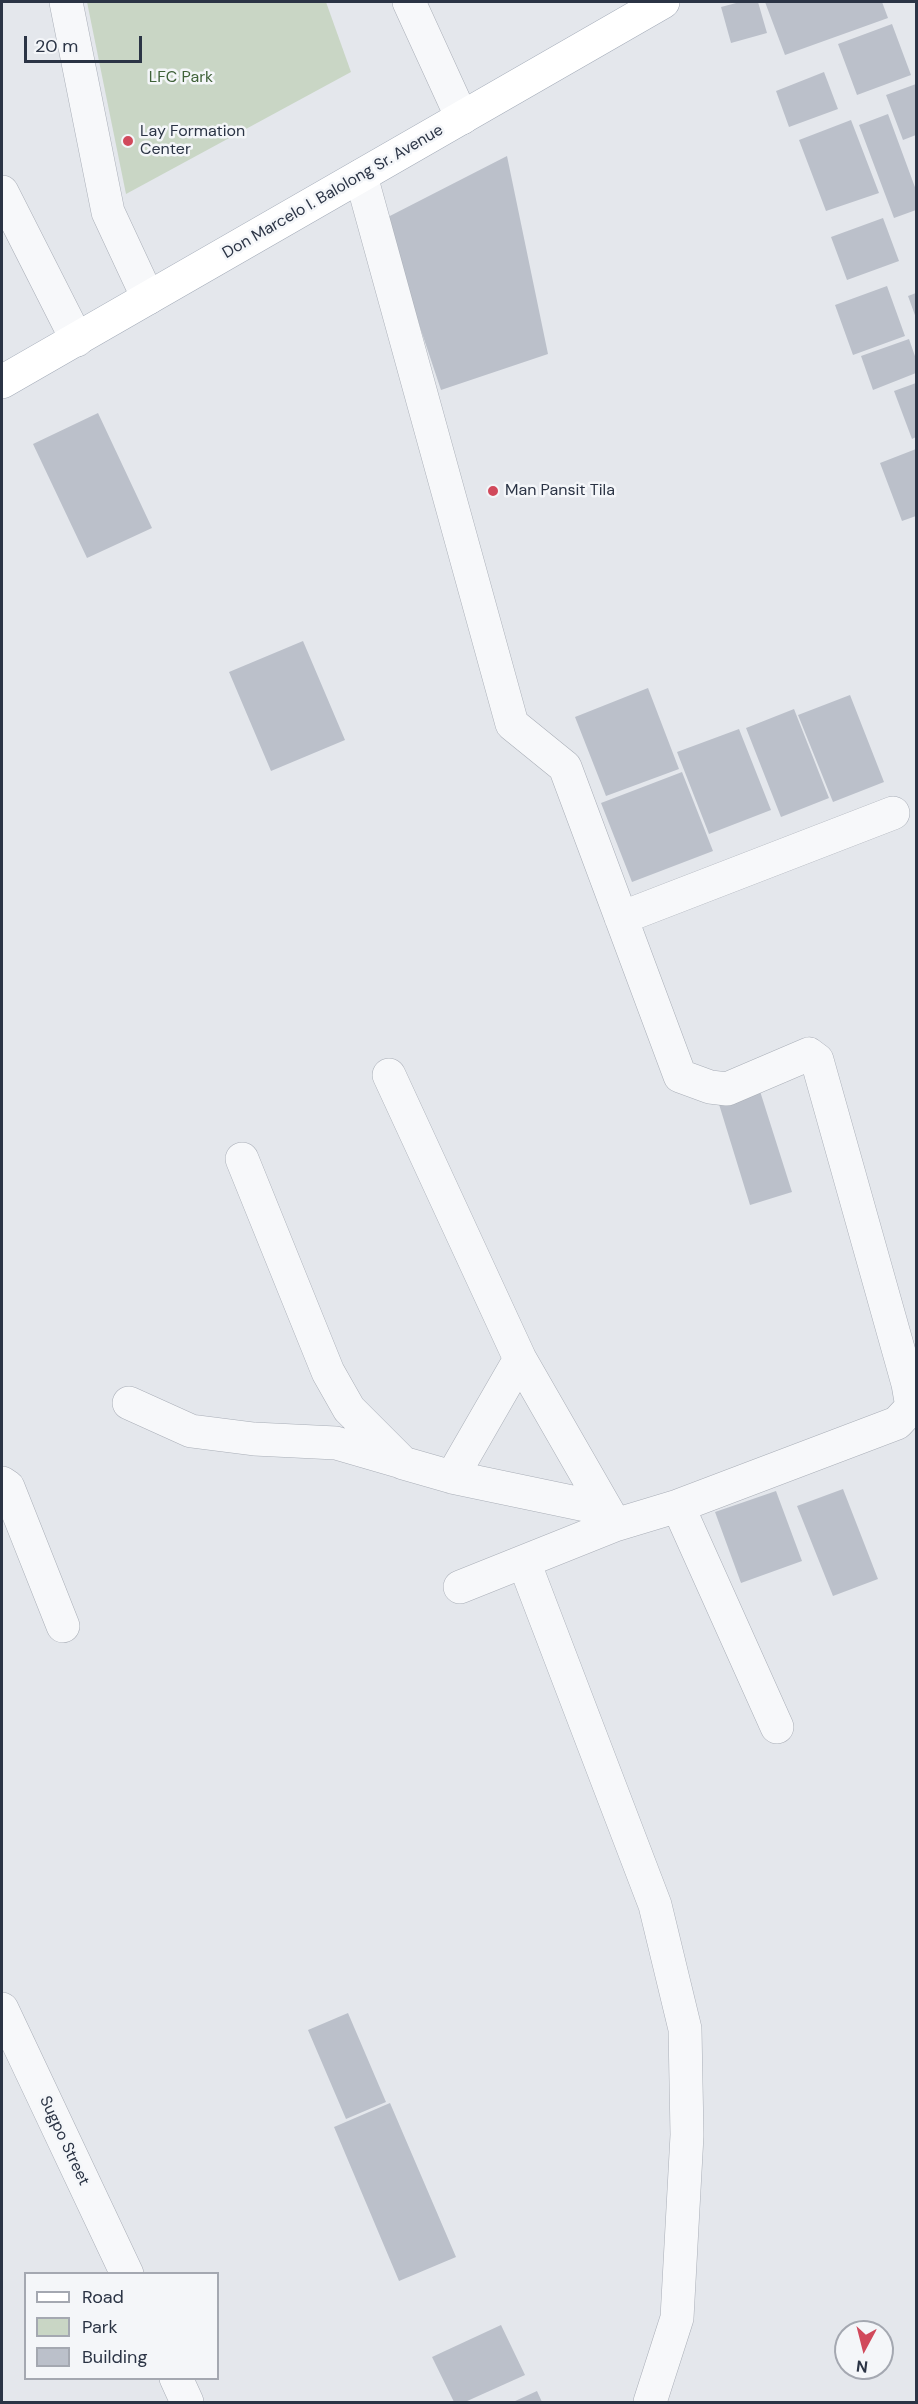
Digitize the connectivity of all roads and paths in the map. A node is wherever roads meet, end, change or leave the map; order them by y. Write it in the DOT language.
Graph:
graph roads {
  1 [pos="66,2"];
  2 [pos="409,2"];
  3 [pos="663,2"];
  4 [pos="462,118"];
  5 [pos="361,176"];
  6 [pos="2,192"];
  7 [pos="148,298"];
  8 [pos="77,340"];
  9 [pos="2,382"];
  10 [pos="893,813"];
  11 [pos="621,918"];
  12 [pos="389,1075"];
  13 [pos="242,1159"];
  14 [pos="520,1359"];
  15 [pos="129,1403"];
  16 [pos="403,1463"];
  17 [pos="452,1477"];
  18 [pos="2,1483"];
  19 [pos="678,1506"];
  20 [pos="610,1517"];
  21 [pos="524,1562"];
  22 [pos="460,1587"];
  23 [pos="63,1626"];
  24 [pos="777,1727"];
  25 [pos="2,2008"];
  26 [pos="126,2272"];
  27 [pos="176,2380"];
  28 [pos="188,2403"];
  29 [pos="650,2403"];
  1 -- 7 [label="street"];
  2 -- 4 [label="street"];
  3 -- 4 [label="main road, Don Marcelo I. Balolong Sr. Avenue"];
  4 -- 5 [label="main road, Don Marcelo I. Balolong Sr. Avenue"];
  5 -- 7 [label="main road, Don Marcelo I. Balolong Sr. Avenue"];
  5 -- 11 [label="street"];
  6 -- 8 [label="street"];
  7 -- 8 [label="main road, Don Marcelo I. Balolong Sr. Avenue"];
  8 -- 9 [label="main road, Don Marcelo I. Balolong Sr. Avenue"];
  10 -- 11 [label="street"];
  11 -- 19 [label="street"];
  12 -- 14 [label="street"];
  13 -- 16 [label="street"];
  14 -- 17 [label="street"];
  14 -- 20 [label="street"];
  15 -- 16 [label="street"];
  16 -- 17 [label="street"];
  17 -- 20 [label="street"];
  18 -- 23 [label="street"];
  19 -- 20 [label="street"];
  19 -- 24 [label="street"];
  20 -- 21 [label="street"];
  21 -- 22 [label="street"];
  21 -- 29 [label="street"];
  25 -- 26 [label="street, Sugpo Street"];
  27 -- 28 [label="street"];
}
